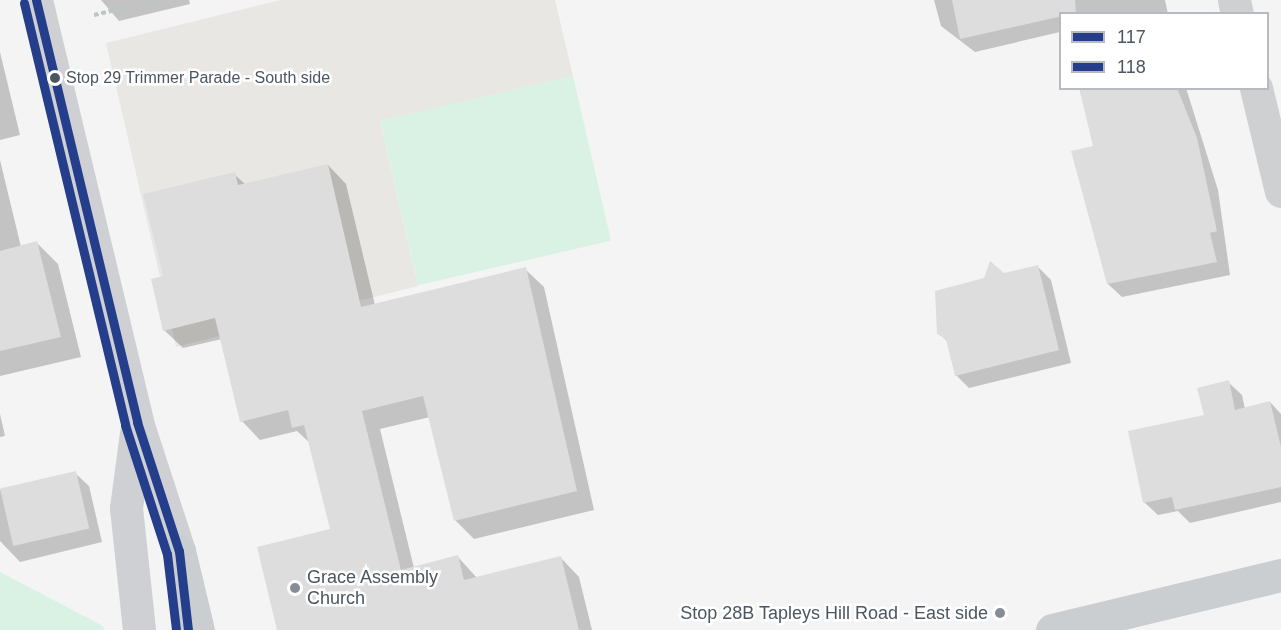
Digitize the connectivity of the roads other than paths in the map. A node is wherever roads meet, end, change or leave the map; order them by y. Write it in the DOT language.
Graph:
graph roads {
  1 [pos="36,0"];
  2 [pos="1256,90"];
  3 [pos="1281,191"];
  4 [pos="137,422"];
  5 [pos="179,551"];
  6 [pos="1281,575"];
  7 [pos="139,630"];
  8 [pos="188,630"];
  9 [pos="198,630"];
  10 [pos="1052,630"];
  1 -- 4 [label="main road"];
  2 -- 3 [label="street"];
  4 -- 5 [label="main road"];
  4 -- 7 [label="main road"];
  5 -- 8 [label="main road"];
  5 -- 9 [label="main road"];
  6 -- 10 [label="main road"];
}
